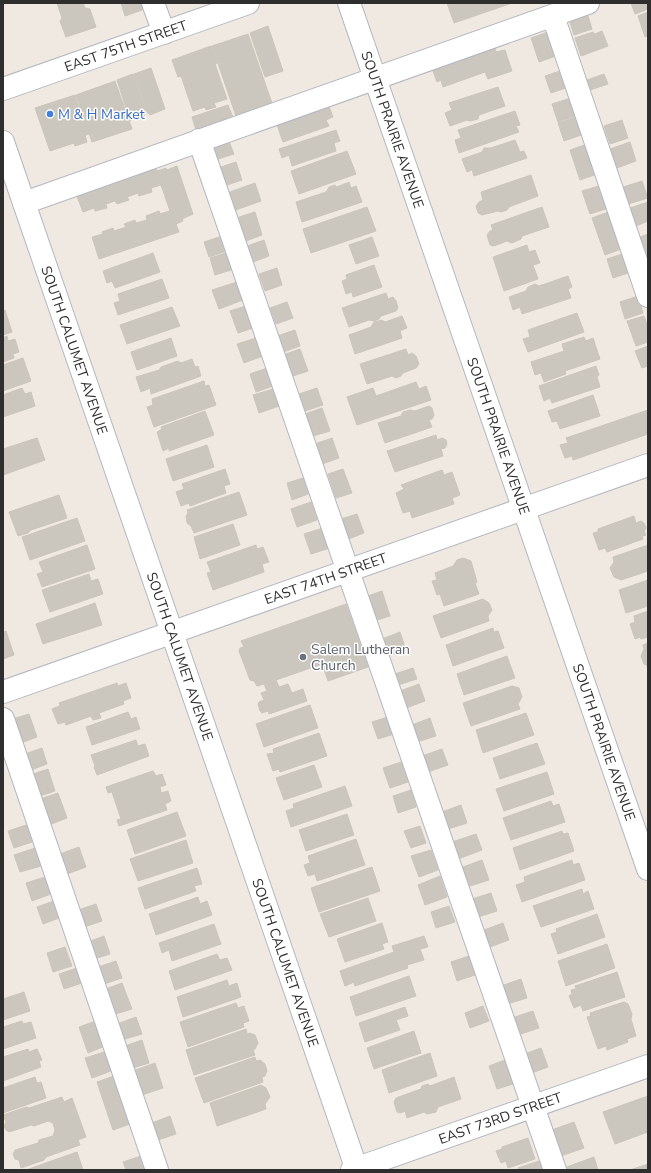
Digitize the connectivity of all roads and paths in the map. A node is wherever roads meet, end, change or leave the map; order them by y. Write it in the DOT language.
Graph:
graph roads {
  1 [pos="154,3"];
  2 [pos="248,3"];
  3 [pos="349,3"];
  4 [pos="588,3"];
  5 [pos="214,9"];
  6 [pos="553,16"];
  7 [pos="164,33"];
  8 [pos="376,78"];
  9 [pos="3,89"];
  10 [pos="200,140"];
  11 [pos="3,142"];
  12 [pos="24,203"];
  13 [pos="648,296"];
  14 [pos="648,465"];
  15 [pos="524,509"];
  16 [pos="348,571"];
  17 [pos="172,633"];
  18 [pos="3,692"];
  19 [pos="3,719"];
  20 [pos="648,868"];
  21 [pos="648,1066"];
  22 [pos="533,1106"];
  23 [pos="157,1170"];
  24 [pos="355,1170"];
  25 [pos="555,1170"];
  1 -- 7 [label="street"];
  2 -- 5 [label="street, EAST 75TH STREET"];
  3 -- 8 [label="street, SOUTH PRAIRIE AVENUE"];
  4 -- 6 [label="street"];
  5 -- 7 [label="street, EAST 75TH STREET"];
  6 -- 8 [label="street"];
  6 -- 13 [label="street"];
  7 -- 9 [label="street, EAST 75TH STREET"];
  8 -- 10 [label="street"];
  8 -- 15 [label="street, SOUTH PRAIRIE AVENUE"];
  10 -- 12 [label="street"];
  10 -- 16 [label="street"];
  11 -- 12 [label="street, SOUTH CALUMET AVENUE"];
  12 -- 17 [label="street, SOUTH CALUMET AVENUE"];
  14 -- 15 [label="street, EAST 74TH STREET"];
  15 -- 16 [label="street, EAST 74TH STREET"];
  15 -- 20 [label="street, SOUTH PRAIRIE AVENUE"];
  16 -- 17 [label="street, EAST 74TH STREET"];
  16 -- 22 [label="street"];
  17 -- 18 [label="street, EAST 74TH STREET"];
  17 -- 24 [label="street, SOUTH CALUMET AVENUE"];
  19 -- 23 [label="street"];
  21 -- 22 [label="street, EAST 73RD STREET"];
  22 -- 24 [label="street, EAST 73RD STREET"];
  22 -- 25 [label="street"];
}
